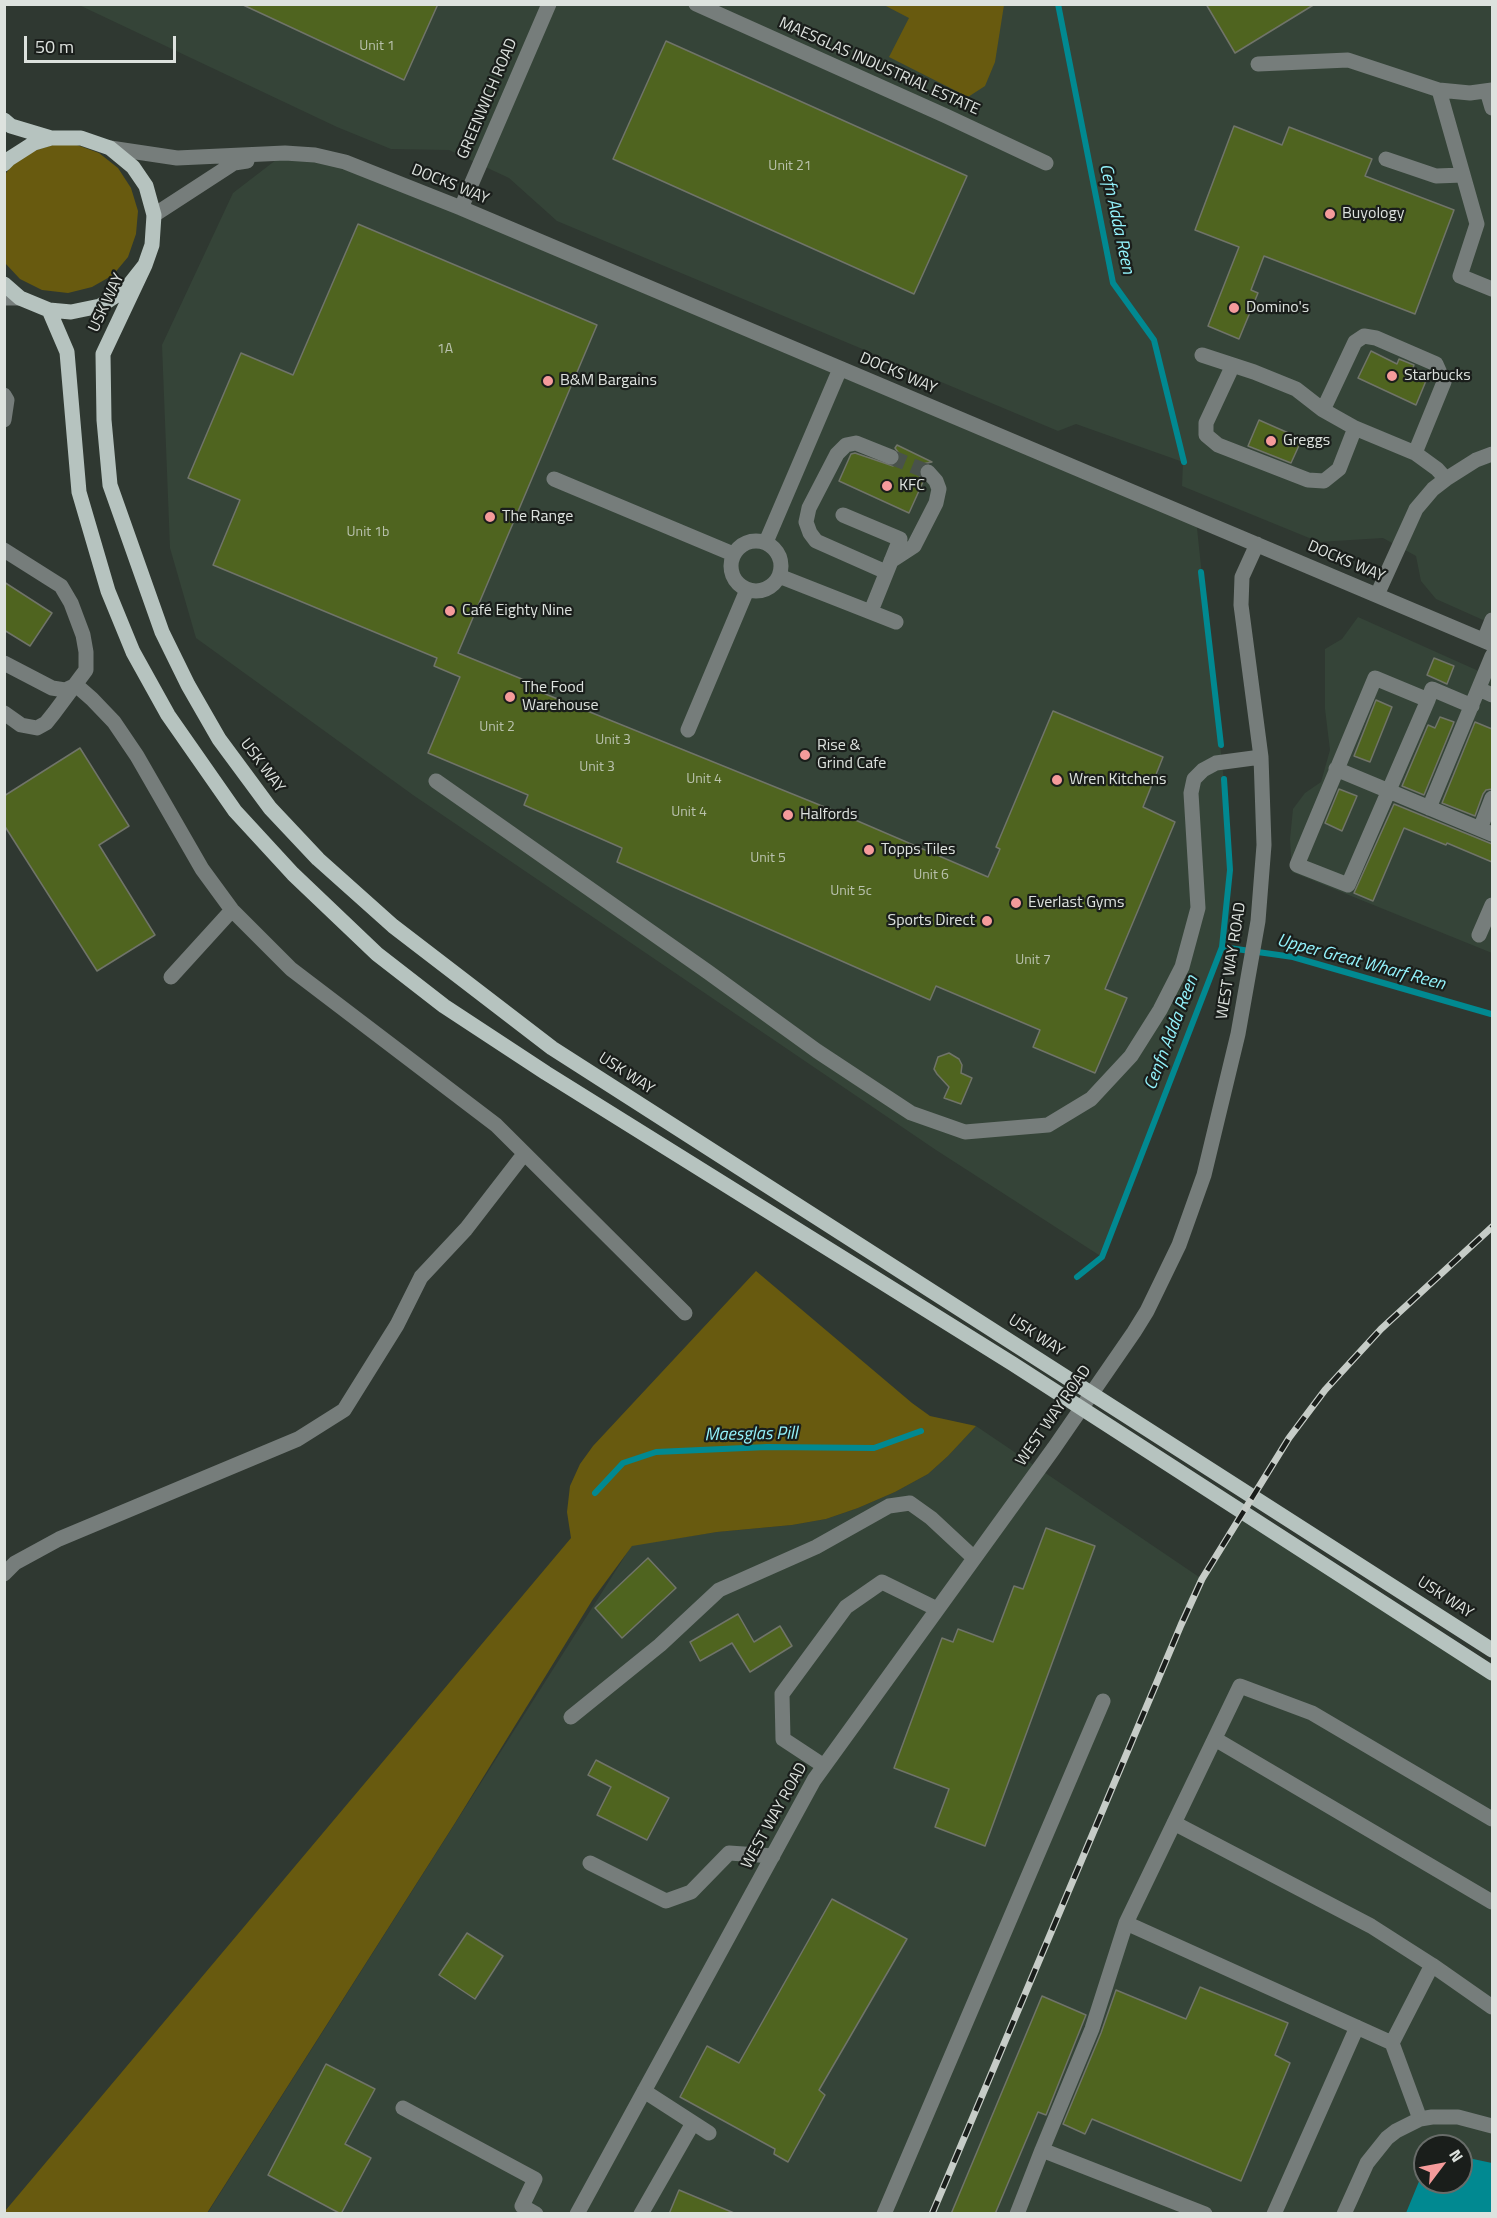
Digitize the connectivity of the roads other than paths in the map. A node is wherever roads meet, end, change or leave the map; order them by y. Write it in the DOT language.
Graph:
graph roads {
  1 [pos="549,4"];
  2 [pos="696,4"];
  3 [pos="1258,64"];
  4 [pos="1440,90"];
  5 [pos="1490,90"];
  6 [pos="1492,108"];
  7 [pos="4,120"];
  8 [pos="51,138"];
  9 [pos="110,148"];
  10 [pos="285,153"];
  11 [pos="1386,159"];
  12 [pos="1047,163"];
  13 [pos="4,164"];
  14 [pos="1463,175"];
  15 [pos="461,208"];
  16 [pos="154,215"];
  17 [pos="145,265"];
  18 [pos="4,284"];
  19 [pos="1492,289"];
  20 [pos="4,298"];
  21 [pos="21,298"];
  22 [pos="49,310"];
  23 [pos="1202,355"];
  24 [pos="1233,365"];
  25 [pos="840,369"];
  26 [pos="4,395"];
  27 [pos="1323,410"];
  28 [pos="4,420"];
  29 [pos="1355,428"];
  30 [pos="1416,453"];
  31 [pos="1492,454"];
  32 [pos="891,457"];
  33 [pos="928,472"];
  34 [pos="554,479"];
  35 [pos="1446,479"];
  36 [pos="843,515"];
  37 [pos="766,542"];
  38 [pos="1257,544"];
  39 [pos="4,550"];
  40 [pos="733,554"];
  41 [pos="888,567"];
  42 [pos="779,576"];
  43 [pos="747,590"];
  44 [pos="1377,595"];
  45 [pos="871,611"];
  46 [pos="1492,620"];
  47 [pos="896,622"];
  48 [pos="1488,642"];
  49 [pos="1492,656"];
  50 [pos="4,663"];
  51 [pos="76,685"];
  52 [pos="1486,692"];
  53 [pos="1428,700"];
  54 [pos="1472,706"];
  55 [pos="4,713"];
  56 [pos="688,730"];
  57 [pos="1261,757"];
  58 [pos="1336,769"];
  59 [pos="436,781"];
  60 [pos="1389,791"];
  61 [pos="1492,798"];
  62 [pos="1429,808"];
  63 [pos="1486,831"];
  64 [pos="1492,905"];
  65 [pos="232,910"];
  66 [pos="1479,935"];
  67 [pos="171,977"];
  68 [pos="524,1154"];
  69 [pos="685,1313"];
  70 [pos="974,1558"];
  71 [pos="4,1574"];
  72 [pos="937,1609"];
  73 [pos="1492,1650"];
  74 [pos="1492,1673"];
  75 [pos="1103,1701"];
  76 [pos="571,1717"];
  77 [pos="1215,1739"];
  78 [pos="824,1766"];
  79 [pos="1492,1819"];
  80 [pos="1174,1823"];
  81 [pos="773,1856"];
  82 [pos="590,1863"];
  83 [pos="1492,1902"];
  84 [pos="1126,1923"];
  85 [pos="1432,1965"];
  86 [pos="1492,2007"];
  87 [pos="1357,2027"];
  88 [pos="1392,2043"];
  89 [pos="644,2091"];
  90 [pos="403,2108"];
  91 [pos="1420,2119"];
  92 [pos="693,2123"];
  93 [pos="1492,2126"];
  94 [pos="709,2133"];
  95 [pos="1042,2150"];
  96 [pos="536,2214"];
  97 [pos="577,2214"];
  98 [pos="641,2214"];
  99 [pos="884,2214"];
  100 [pos="1017,2214"];
  101 [pos="1205,2214"];
  102 [pos="1274,2214"];
  103 [pos="1344,2214"];
  1 -- 15 [label="street, GREENWICH ROAD"];
  2 -- 12 [label="street, MAESGLAS INDUSTRIAL ESTATE"];
  3 -- 4 [label="street"];
  4 -- 5 [label="street"];
  4 -- 14 [label="street"];
  5 -- 6 [label="street"];
  7 -- 8 [label="main road"];
  8 -- 9 [label="main road"];
  8 -- 13 [label="main road"];
  9 -- 10 [label="street, DOCKS WAY"];
  9 -- 16 [label="main road"];
  10 -- 15 [label="street, DOCKS WAY"];
  10 -- 16 [label="street, DOCKS WAY"];
  11 -- 14 [label="street"];
  14 -- 19 [label="street"];
  15 -- 25 [label="street, DOCKS WAY"];
  16 -- 17 [label="main road"];
  17 -- 22 [label="main road"];
  17 -- 73 [label="main road, USK WAY"];
  18 -- 21 [label="main road"];
  20 -- 21 [label="street"];
  21 -- 22 [label="main road"];
  22 -- 74 [label="main road"];
  23 -- 24 [label="street"];
  24 -- 27 [label="street"];
  24 -- 29 [label="street"];
  25 -- 37 [label="street"];
  25 -- 38 [label="street, DOCKS WAY"];
  26 -- 28 [label="street"];
  27 -- 29 [label="street"];
  27 -- 30 [label="street"];
  29 -- 30 [label="street"];
  30 -- 35 [label="street"];
  31 -- 35 [label="street"];
  32 -- 41 [label="street"];
  33 -- 41 [label="street"];
  34 -- 40 [label="street"];
  35 -- 44 [label="street"];
  36 -- 41 [label="street"];
  37 -- 40 [label="street"];
  37 -- 42 [label="street"];
  38 -- 44 [label="street, DOCKS WAY"];
  38 -- 57 [label="street, WEST WAY ROAD"];
  39 -- 51 [label="street"];
  40 -- 43 [label="street"];
  41 -- 45 [label="street"];
  42 -- 43 [label="street"];
  42 -- 45 [label="street"];
  43 -- 56 [label="street"];
  44 -- 48 [label="street, DOCKS WAY"];
  45 -- 47 [label="street"];
  46 -- 48 [label="street"];
  49 -- 52 [label="street"];
  50 -- 51 [label="street"];
  51 -- 55 [label="street"];
  51 -- 65 [label="street"];
  52 -- 54 [label="street"];
  53 -- 54 [label="street"];
  53 -- 58 [label="street"];
  53 -- 60 [label="street"];
  54 -- 62 [label="street"];
  57 -- 59 [label="street"];
  57 -- 70 [label="street, WEST WAY ROAD"];
  58 -- 60 [label="street"];
  58 -- 60 [label="street"];
  60 -- 62 [label="street"];
  61 -- 63 [label="street"];
  62 -- 63 [label="street"];
  64 -- 66 [label="street"];
  65 -- 67 [label="street"];
  65 -- 68 [label="street"];
  68 -- 69 [label="street"];
  68 -- 71 [label="street"];
  70 -- 72 [label="street, WEST WAY ROAD"];
  70 -- 76 [label="street"];
  72 -- 78 [label="street, WEST WAY ROAD"];
  72 -- 78 [label="street"];
  75 -- 99 [label="street"];
  77 -- 79 [label="street"];
  77 -- 80 [label="street"];
  77 -- 83 [label="street"];
  78 -- 81 [label="street, WEST WAY ROAD"];
  80 -- 84 [label="street"];
  80 -- 85 [label="street"];
  81 -- 82 [label="street"];
  81 -- 89 [label="street, WEST WAY ROAD"];
  84 -- 87 [label="street"];
  84 -- 95 [label="street"];
  85 -- 86 [label="street"];
  85 -- 88 [label="street"];
  87 -- 88 [label="street"];
  87 -- 102 [label="street"];
  88 -- 91 [label="street"];
  89 -- 92 [label="street"];
  89 -- 97 [label="street, WEST WAY ROAD"];
  90 -- 96 [label="street"];
  91 -- 93 [label="street"];
  91 -- 103 [label="street"];
  92 -- 94 [label="street"];
  92 -- 98 [label="street"];
  95 -- 100 [label="street"];
  95 -- 101 [label="street"];
}
